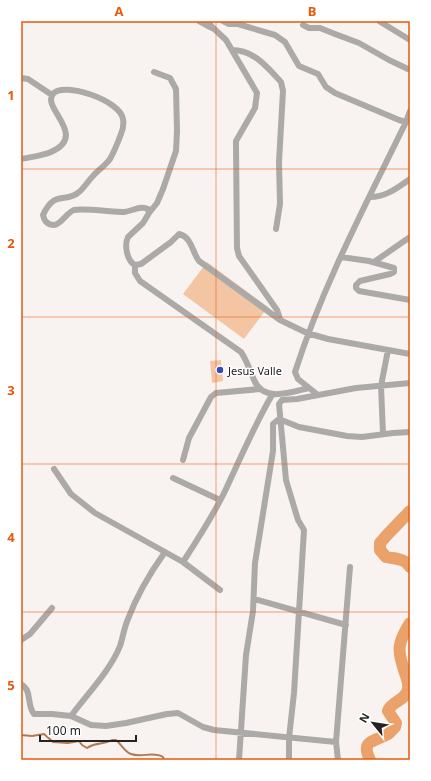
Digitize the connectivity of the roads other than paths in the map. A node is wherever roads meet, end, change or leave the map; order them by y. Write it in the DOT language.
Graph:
graph roads {
  1 [pos="199,21"];
  2 [pos="210,21"];
  3 [pos="223,21"];
  4 [pos="379,21"];
  5 [pos="303,25"];
  6 [pos="212,28"];
  7 [pos="410,40"];
  8 [pos="232,50"];
  9 [pos="410,70"];
  10 [pos="154,72"];
  11 [pos="21,78"];
  12 [pos="52,95"];
  13 [pos="410,111"];
  14 [pos="408,121"];
  15 [pos="21,159"];
  16 [pos="410,179"];
  17 [pos="370,197"];
  18 [pos="149,213"];
  19 [pos="276,229"];
  20 [pos="410,237"];
  21 [pos="341,258"];
  22 [pos="374,262"];
  23 [pos="135,265"];
  24 [pos="410,300"];
  25 [pos="280,320"];
  26 [pos="307,333"];
  27 [pos="388,350"];
  28 [pos="410,354"];
  29 [pos="410,383"];
  30 [pos="381,386"];
  31 [pos="309,388"];
  32 [pos="260,389"];
  33 [pos="272,395"];
  34 [pos="318,395"];
  35 [pos="279,420"];
  36 [pos="410,432"];
  37 [pos="383,434"];
  38 [pos="184,460"];
  39 [pos="54,469"];
  40 [pos="172,478"];
  41 [pos="220,500"];
  42 [pos="165,552"];
  43 [pos="183,562"];
  44 [pos="350,567"];
  45 [pos="220,590"];
  46 [pos="254,599"];
  47 [pos="52,608"];
  48 [pos="299,612"];
  49 [pos="346,625"];
  50 [pos="21,640"];
  51 [pos="21,684"];
  52 [pos="71,716"];
  53 [pos="241,733"];
  54 [pos="289,738"];
  55 [pos="336,742"];
  56 [pos="239,760"];
  57 [pos="289,760"];
  58 [pos="338,760"];
  1 -- 6 [label="street"];
  2 -- 6 [label="street"];
  3 -- 14 [label="street"];
  4 -- 7 [label="street"];
  5 -- 9 [label="street"];
  6 -- 8 [label="street"];
  8 -- 19 [label="street"];
  8 -- 25 [label="street"];
  10 -- 18 [label="street"];
  11 -- 12 [label="street"];
  12 -- 15 [label="street"];
  12 -- 18 [label="street"];
  13 -- 14 [label="street"];
  14 -- 17 [label="street"];
  16 -- 17 [label="street"];
  17 -- 21 [label="street"];
  18 -- 23 [label="street"];
  20 -- 22 [label="street"];
  21 -- 22 [label="street"];
  21 -- 26 [label="street"];
  22 -- 24 [label="street"];
  23 -- 25 [label="street"];
  23 -- 32 [label="street"];
  25 -- 26 [label="street"];
  26 -- 27 [label="street"];
  26 -- 31 [label="street"];
  27 -- 28 [label="street"];
  27 -- 30 [label="street"];
  29 -- 30 [label="street"];
  30 -- 34 [label="street"];
  30 -- 37 [label="street"];
  31 -- 33 [label="street"];
  31 -- 34 [label="street"];
  32 -- 33 [label="street"];
  32 -- 38 [label="street"];
  33 -- 41 [label="street"];
  34 -- 35 [label="street"];
  35 -- 37 [label="street"];
  35 -- 46 [label="street"];
  35 -- 48 [label="street"];
  36 -- 37 [label="street"];
  39 -- 42 [label="street"];
  40 -- 41 [label="street"];
  41 -- 43 [label="street"];
  42 -- 43 [label="street"];
  42 -- 52 [label="street"];
  43 -- 45 [label="street"];
  44 -- 49 [label="street"];
  46 -- 48 [label="street"];
  46 -- 53 [label="street"];
  47 -- 50 [label="street"];
  48 -- 49 [label="street"];
  48 -- 54 [label="street"];
  49 -- 55 [label="street"];
  51 -- 52 [label="street"];
  52 -- 53 [label="street"];
  53 -- 54 [label="street"];
  53 -- 56 [label="street"];
  54 -- 55 [label="street"];
  54 -- 57 [label="street"];
  55 -- 58 [label="street"];
}
